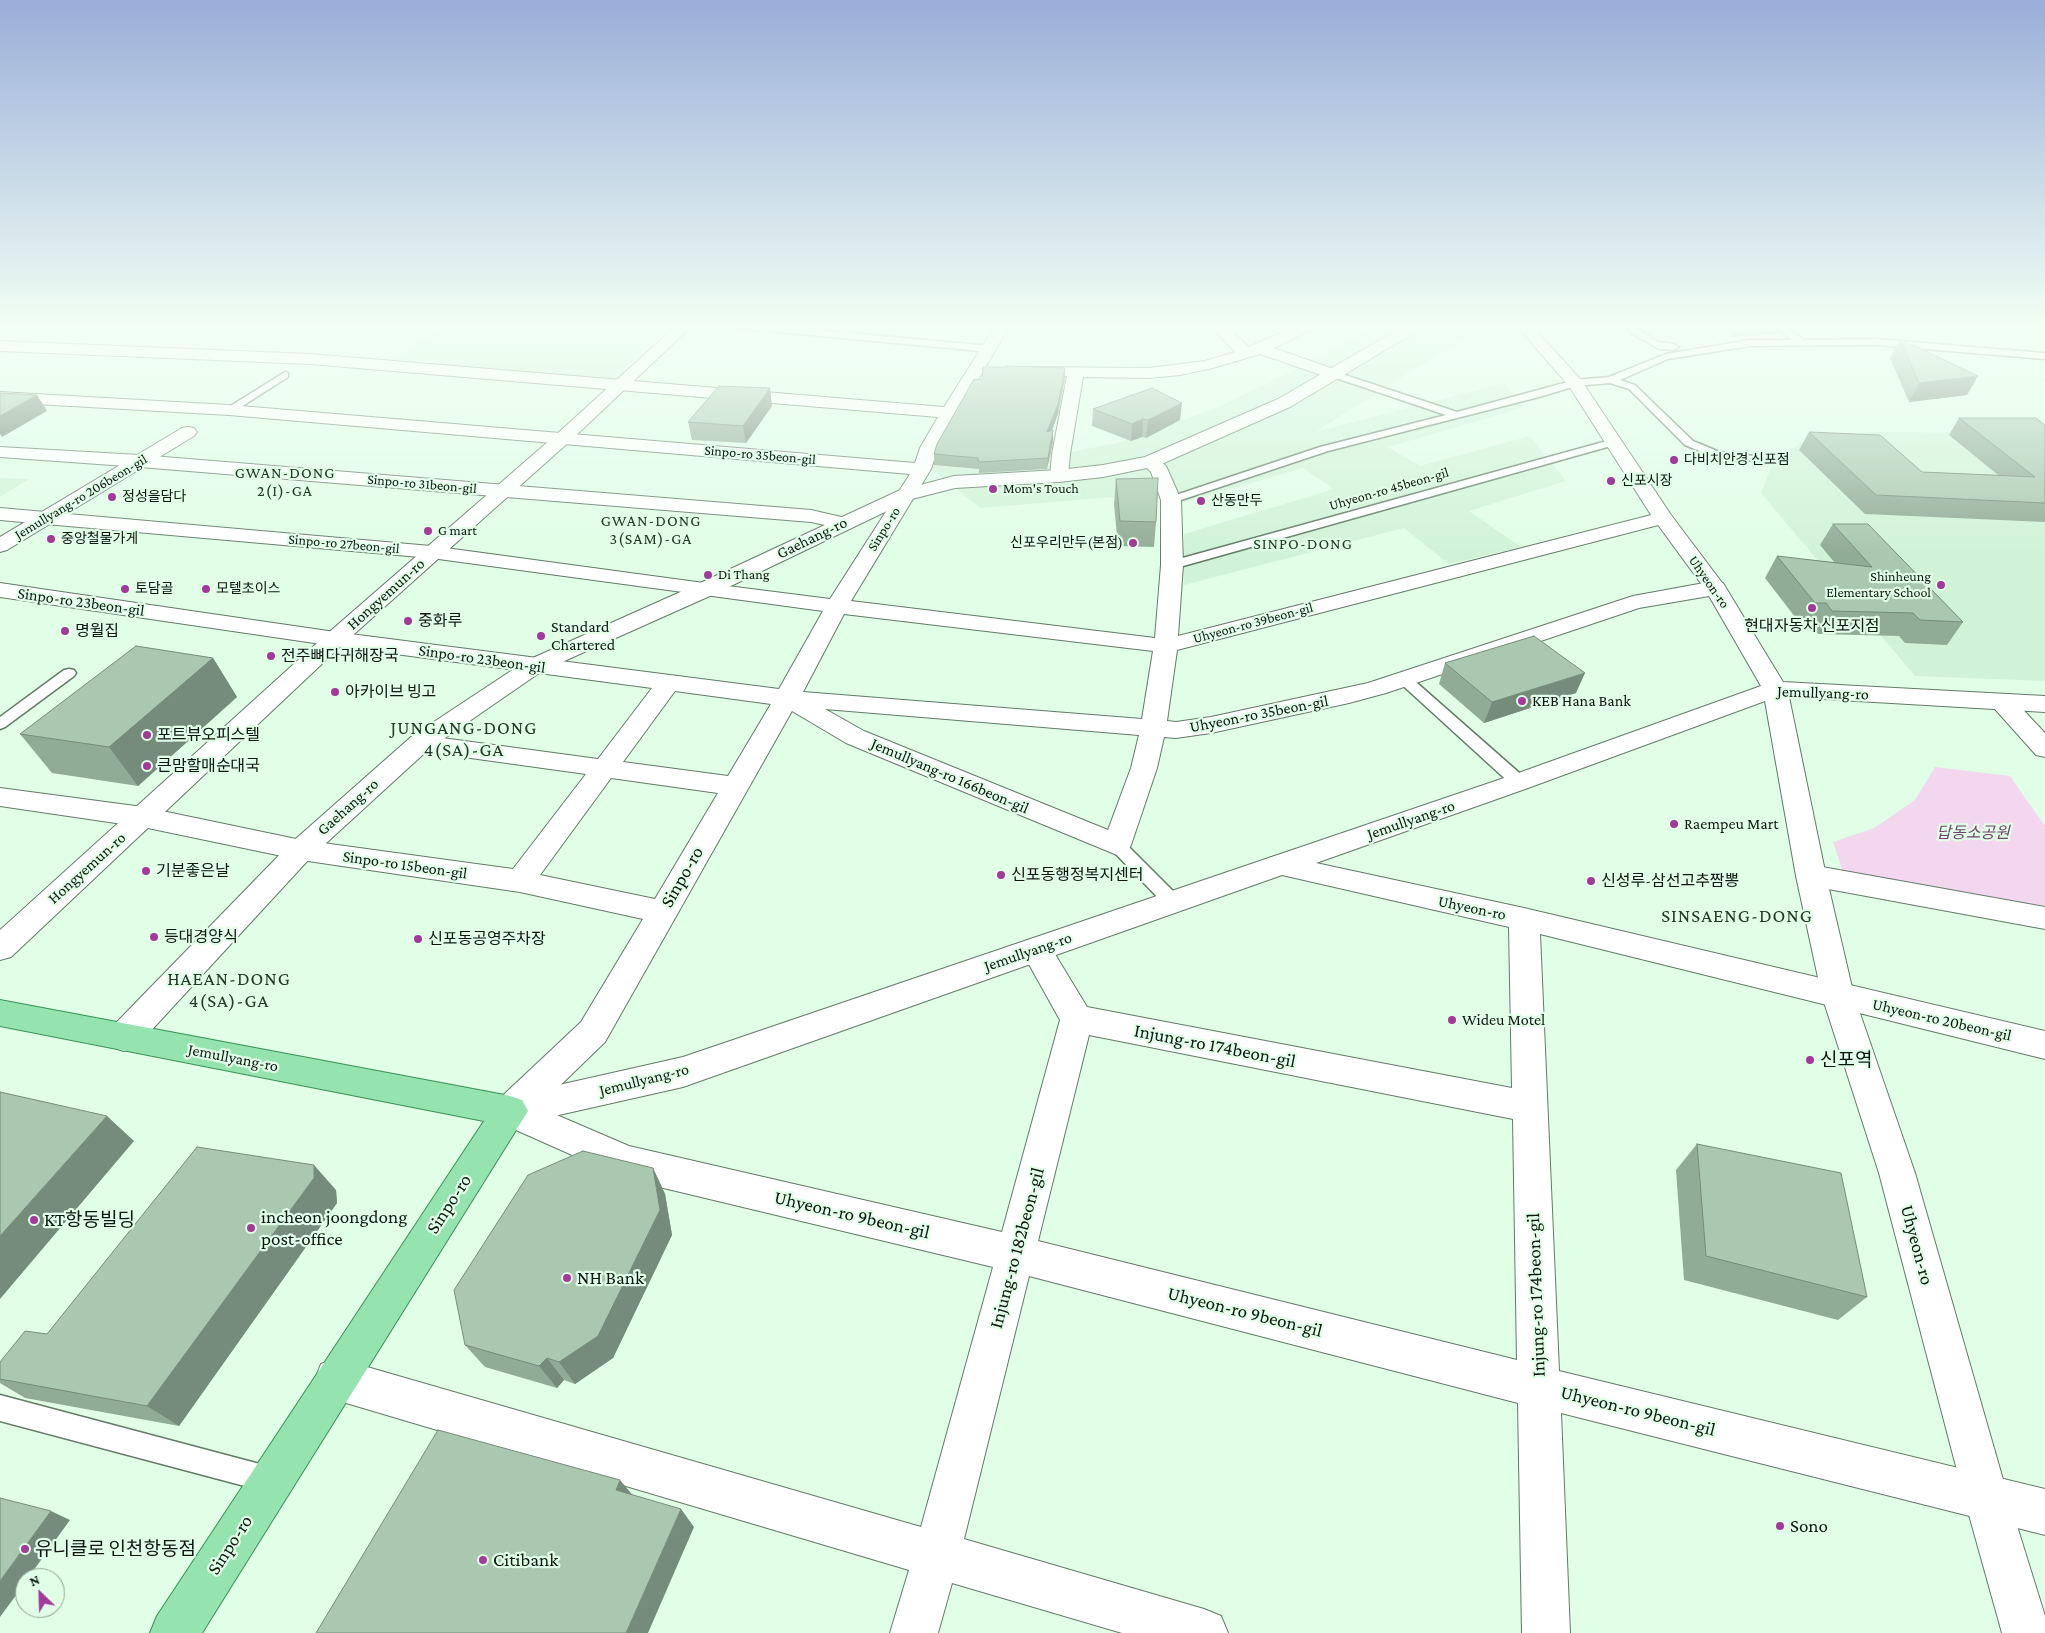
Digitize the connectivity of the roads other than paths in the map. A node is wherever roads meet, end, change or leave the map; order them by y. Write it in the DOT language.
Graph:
graph roads {
  1 [pos="74,401"];
  2 [pos="243,401"];
  3 [pos="603,401"];
  4 [pos="805,401"];
  5 [pos="957,401"];
  6 [pos="1071,401"];
  7 [pos="1289,401"];
  8 [pos="1415,401"];
  9 [pos="1507,401"];
  10 [pos="1587,401"];
  11 [pos="1646,401"];
  12 [pos="229,410"];
  13 [pos="949,413"];
  14 [pos="1456,415"];
  15 [pos="188,432"];
  16 [pos="564,437"];
  17 [pos="1614,442"];
  18 [pos="0,452"];
  19 [pos="1757,458"];
  20 [pos="140,461"];
  21 [pos="1150,462"];
  22 [pos="922,469"];
  23 [pos="1059,476"];
  24 [pos="502,490"];
  25 [pos="905,495"];
  26 [pos="1171,500"];
  27 [pos="0,514"];
  28 [pos="48,517"];
  29 [pos="1663,518"];
  30 [pos="843,523"];
  31 [pos="0,546"];
  32 [pos="432,552"];
  33 [pos="1172,565"];
  34 [pos="1716,588"];
  35 [pos="0,590"];
  36 [pos="704,590"];
  37 [pos="836,607"];
  38 [pos="335,639"];
  39 [pos="1166,646"];
  40 [pos="534,666"];
  41 [pos="69,673"];
  42 [pos="1404,679"];
  43 [pos="669,682"];
  44 [pos="1775,689"];
  45 [pos="787,698"];
  46 [pos="2003,703"];
  47 [pos="2045,704"];
  48 [pos="0,724"];
  49 [pos="1153,728"];
  50 [pos="420,743"];
  51 [pos="2045,749"];
  52 [pos="604,768"];
  53 [pos="1519,782"];
  54 [pos="735,786"];
  55 [pos="0,797"];
  56 [pos="143,817"];
  57 [pos="1117,845"];
  58 [pos="300,850"];
  59 [pos="1279,866"];
  60 [pos="1811,876"];
  61 [pos="520,881"];
  62 [pos="1172,901"];
  63 [pos="662,912"];
  64 [pos="2045,918"];
  65 [pos="1524,919"];
  66 [pos="0,948"];
  67 [pos="1036,950"];
  68 [pos="1838,996"];
  69 [pos="0,1013"];
  70 [pos="1077,1019"];
  71 [pos="124,1037"];
  72 [pos="2045,1045"];
  73 [pos="1530,1107"];
  74 [pos="510,1111"];
  75 [pos="1016,1254"];
  76 [pos="336,1379"];
  77 [pos="1539,1387"];
  78 [pos="0,1408"];
  79 [pos="272,1480"];
  80 [pos="1986,1497"];
  81 [pos="2045,1512"];
  82 [pos="937,1554"];
  83 [pos="174,1633"];
  84 [pos="914,1633"];
  85 [pos="1204,1633"];
  86 [pos="1546,1633"];
  87 [pos="2026,1633"];
  1 -- 12 [label="street, Sinpo-ro 35beon-gil"];
  2 -- 12 [label="lane"];
  3 -- 16 [label="street, Hongyemun-ro"];
  4 -- 13 [label="street"];
  5 -- 13 [label="street, Sinpo-ro"];
  6 -- 23 [label="street"];
  7 -- 21 [label="street, Gaehang-ro"];
  8 -- 14 [label="lane"];
  9 -- 14 [label="lane"];
  10 -- 17 [label="street, Uhyeon-ro"];
  11 -- 19 [label="lane"];
  12 -- 16 [label="street, Sinpo-ro 35beon-gil"];
  13 -- 22 [label="street, Sinpo-ro"];
  14 -- 26 [label="lane"];
  15 -- 20 [label="street, Jemullyang-ro 206beon-gil"];
  16 -- 22 [label="street, Sinpo-ro 35beon-gil"];
  16 -- 24 [label="street, Hongyemun-ro"];
  17 -- 29 [label="street, Uhyeon-ro"];
  17 -- 33 [label="lane, Uhyeon-ro 45beon-gil"];
  18 -- 20 [label="street, Sinpo-ro 31beon-gil"];
  20 -- 24 [label="street, Sinpo-ro 31beon-gil"];
  20 -- 28 [label="street, Jemullyang-ro 206beon-gil"];
  21 -- 23 [label="street, Gaehang-ro"];
  21 -- 26 [label="street"];
  22 -- 25 [label="street, Sinpo-ro"];
  23 -- 25 [label="street, Gaehang-ro"];
  24 -- 30 [label="street, Sinpo-ro 31beon-gil"];
  24 -- 32 [label="street, Hongyemun-ro"];
  25 -- 30 [label="street, Gaehang-ro"];
  25 -- 37 [label="street, Sinpo-ro"];
  26 -- 33 [label="street"];
  27 -- 28 [label="street, Sinpo-ro 27beon-gil"];
  28 -- 31 [label="street, Jemullyang-ro 206beon-gil"];
  28 -- 32 [label="street, Sinpo-ro 27beon-gil"];
  29 -- 34 [label="street, Uhyeon-ro"];
  29 -- 39 [label="street, Uhyeon-ro 39beon-gil"];
  30 -- 36 [label="street, Gaehang-ro"];
  32 -- 36 [label="street, Sinpo-ro 27beon-gil"];
  32 -- 38 [label="street, Hongyemun-ro"];
  33 -- 39 [label="street"];
  34 -- 42 [label="street, Uhyeon-ro 35beon-gil"];
  34 -- 44 [label="street, Uhyeon-ro"];
  35 -- 38 [label="street, Sinpo-ro 23beon-gil"];
  36 -- 37 [label="street, Sinpo-ro 27beon-gil"];
  36 -- 40 [label="street, Gaehang-ro"];
  37 -- 39 [label="street, Uhyeon-ro 39beon-gil"];
  37 -- 45 [label="street, Sinpo-ro"];
  38 -- 40 [label="street, Sinpo-ro 23beon-gil"];
  38 -- 56 [label="street, Hongyemun-ro"];
  39 -- 49 [label="street"];
  40 -- 43 [label="street, Sinpo-ro 23beon-gil"];
  40 -- 50 [label="street, Gaehang-ro"];
  41 -- 48 [label="lane"];
  42 -- 49 [label="street, Uhyeon-ro 35beon-gil"];
  42 -- 53 [label="lane"];
  43 -- 45 [label="street, Sinpo-ro 23beon-gil"];
  43 -- 52 [label="street"];
  44 -- 46 [label="street, Jemullyang-ro"];
  44 -- 53 [label="street, Jemullyang-ro"];
  44 -- 60 [label="street, Uhyeon-ro"];
  45 -- 49 [label="street, Uhyeon-ro 35beon-gil"];
  45 -- 54 [label="street, Sinpo-ro"];
  45 -- 57 [label="street, Jemullyang-ro 166beon-gil"];
  46 -- 47 [label="street, Jemullyang-ro"];
  46 -- 51 [label="street"];
  49 -- 57 [label="street"];
  50 -- 52 [label="street"];
  50 -- 58 [label="street, Gaehang-ro"];
  52 -- 54 [label="street"];
  52 -- 61 [label="street"];
  53 -- 59 [label="street, Jemullyang-ro"];
  54 -- 63 [label="street, Sinpo-ro"];
  55 -- 56 [label="street, Sinpo-ro 15beon-gil"];
  56 -- 58 [label="street, Sinpo-ro 15beon-gil"];
  56 -- 66 [label="street, Hongyemun-ro"];
  57 -- 62 [label="lane, Jemullyang-ro 166beon-gil"];
  58 -- 61 [label="street, Sinpo-ro 15beon-gil"];
  58 -- 71 [label="street, Gaehang-ro"];
  59 -- 62 [label="street, Jemullyang-ro"];
  59 -- 65 [label="street, Uhyeon-ro"];
  60 -- 64 [label="street"];
  60 -- 68 [label="street, Uhyeon-ro"];
  61 -- 63 [label="street, Sinpo-ro 15beon-gil"];
  62 -- 67 [label="street, Jemullyang-ro"];
  63 -- 74 [label="street, Sinpo-ro"];
  65 -- 68 [label="street, Uhyeon-ro"];
  65 -- 73 [label="street, Injung-ro 174beon-gil"];
  67 -- 70 [label="street"];
  67 -- 74 [label="street, Jemullyang-ro"];
  68 -- 72 [label="street, Uhyeon-ro 20beon-gil"];
  68 -- 80 [label="street, Uhyeon-ro"];
  69 -- 71 [label="main road, Jemullyang-ro"];
  70 -- 73 [label="street, Injung-ro 174beon-gil"];
  70 -- 75 [label="street, Injung-ro 182beon-gil"];
  71 -- 74 [label="main road, Jemullyang-ro"];
  73 -- 77 [label="street, Injung-ro 174beon-gil"];
  74 -- 75 [label="street, Uhyeon-ro 9beon-gil"];
  74 -- 76 [label="main road, Sinpo-ro"];
  75 -- 77 [label="street, Uhyeon-ro 9beon-gil"];
  75 -- 82 [label="street, Injung-ro 182beon-gil"];
  76 -- 79 [label="main road, Sinpo-ro"];
  76 -- 82 [label="street"];
  77 -- 80 [label="street, Uhyeon-ro 9beon-gil"];
  77 -- 86 [label="street, Injung-ro 174beon-gil"];
  78 -- 79 [label="lane"];
  79 -- 83 [label="main road, Sinpo-ro"];
  80 -- 81 [label="street"];
  80 -- 87 [label="street, Uhyeon-ro"];
  82 -- 84 [label="street, Injung-ro 182beon-gil"];
  82 -- 85 [label="street"];
}
